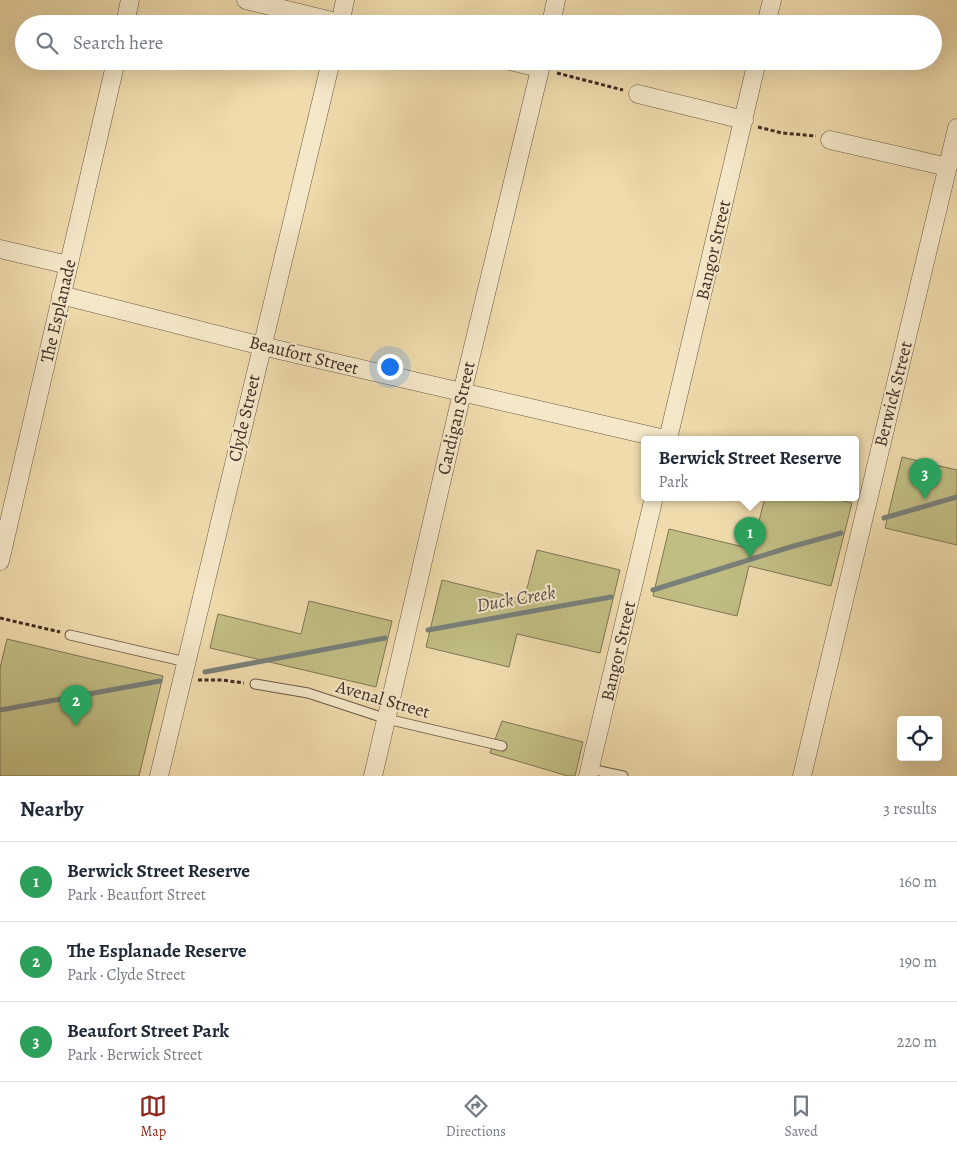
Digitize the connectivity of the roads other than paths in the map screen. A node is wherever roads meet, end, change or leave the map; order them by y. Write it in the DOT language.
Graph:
graph roads {
  1 [pos="130,0"];
  2 [pos="246,0"];
  3 [pos="345,0"];
  4 [pos="556,0"];
  5 [pos="772,0"];
  6 [pos="127,15"];
  7 [pos="305,15"];
  8 [pos="342,15"];
  9 [pos="553,15"];
  10 [pos="768,15"];
  11 [pos="114,70"];
  12 [pos="329,70"];
  13 [pos="540,70"];
  14 [pos="755,70"];
  15 [pos="638,94"];
  16 [pos="744,120"];
  17 [pos="957,128"];
  18 [pos="830,140"];
  19 [pos="948,167"];
  20 [pos="0,249"];
  21 [pos="68,265"];
  22 [pos="61,295"];
  23 [pos="262,346"];
  24 [pos="462,393"];
  25 [pos="653,436"];
  26 [pos="667,436"];
  27 [pos="863,486"];
  28 [pos="653,501"];
  29 [pos="0,561"];
  30 [pos="70,635"];
  31 [pos="186,662"];
  32 [pos="255,684"];
  33 [pos="387,719"];
  34 [pos="502,746"];
  35 [pos="589,772"];
  36 [pos="159,776"];
  37 [pos="373,776"];
  38 [pos="623,776"];
  39 [pos="802,776"];
  1 -- 6 [label="street"];
  2 -- 7 [label="street"];
  3 -- 8 [label="street"];
  4 -- 9 [label="street"];
  5 -- 10 [label="street"];
  11 -- 21 [label="street, The Esplanade"];
  12 -- 23 [label="street, Clyde Street"];
  13 -- 24 [label="street, Cardigan Street"];
  14 -- 16 [label="street, Bangor Street"];
  15 -- 16 [label="street"];
  16 -- 26 [label="street, Bangor Street"];
  17 -- 19 [label="street, Berwick Street"];
  18 -- 19 [label="street"];
  19 -- 27 [label="street, Berwick Street"];
  20 -- 21 [label="street"];
  21 -- 22 [label="street, The Esplanade"];
  22 -- 23 [label="street, Beaufort Street"];
  22 -- 29 [label="street, The Esplanade"];
  23 -- 24 [label="street, Beaufort Street"];
  23 -- 31 [label="street, Clyde Street"];
  24 -- 25 [label="street, Beaufort Street"];
  24 -- 33 [label="street, Cardigan Street"];
  27 -- 39 [label="street, Berwick Street"];
  28 -- 35 [label="street, Bangor Street"];
  30 -- 31 [label="lane"];
  31 -- 36 [label="street, Clyde Street"];
  32 -- 33 [label="lane, Avenal Street"];
  33 -- 34 [label="lane, Avenal Street"];
  33 -- 37 [label="street, Cardigan Street"];
  35 -- 38 [label="lane"];
}
